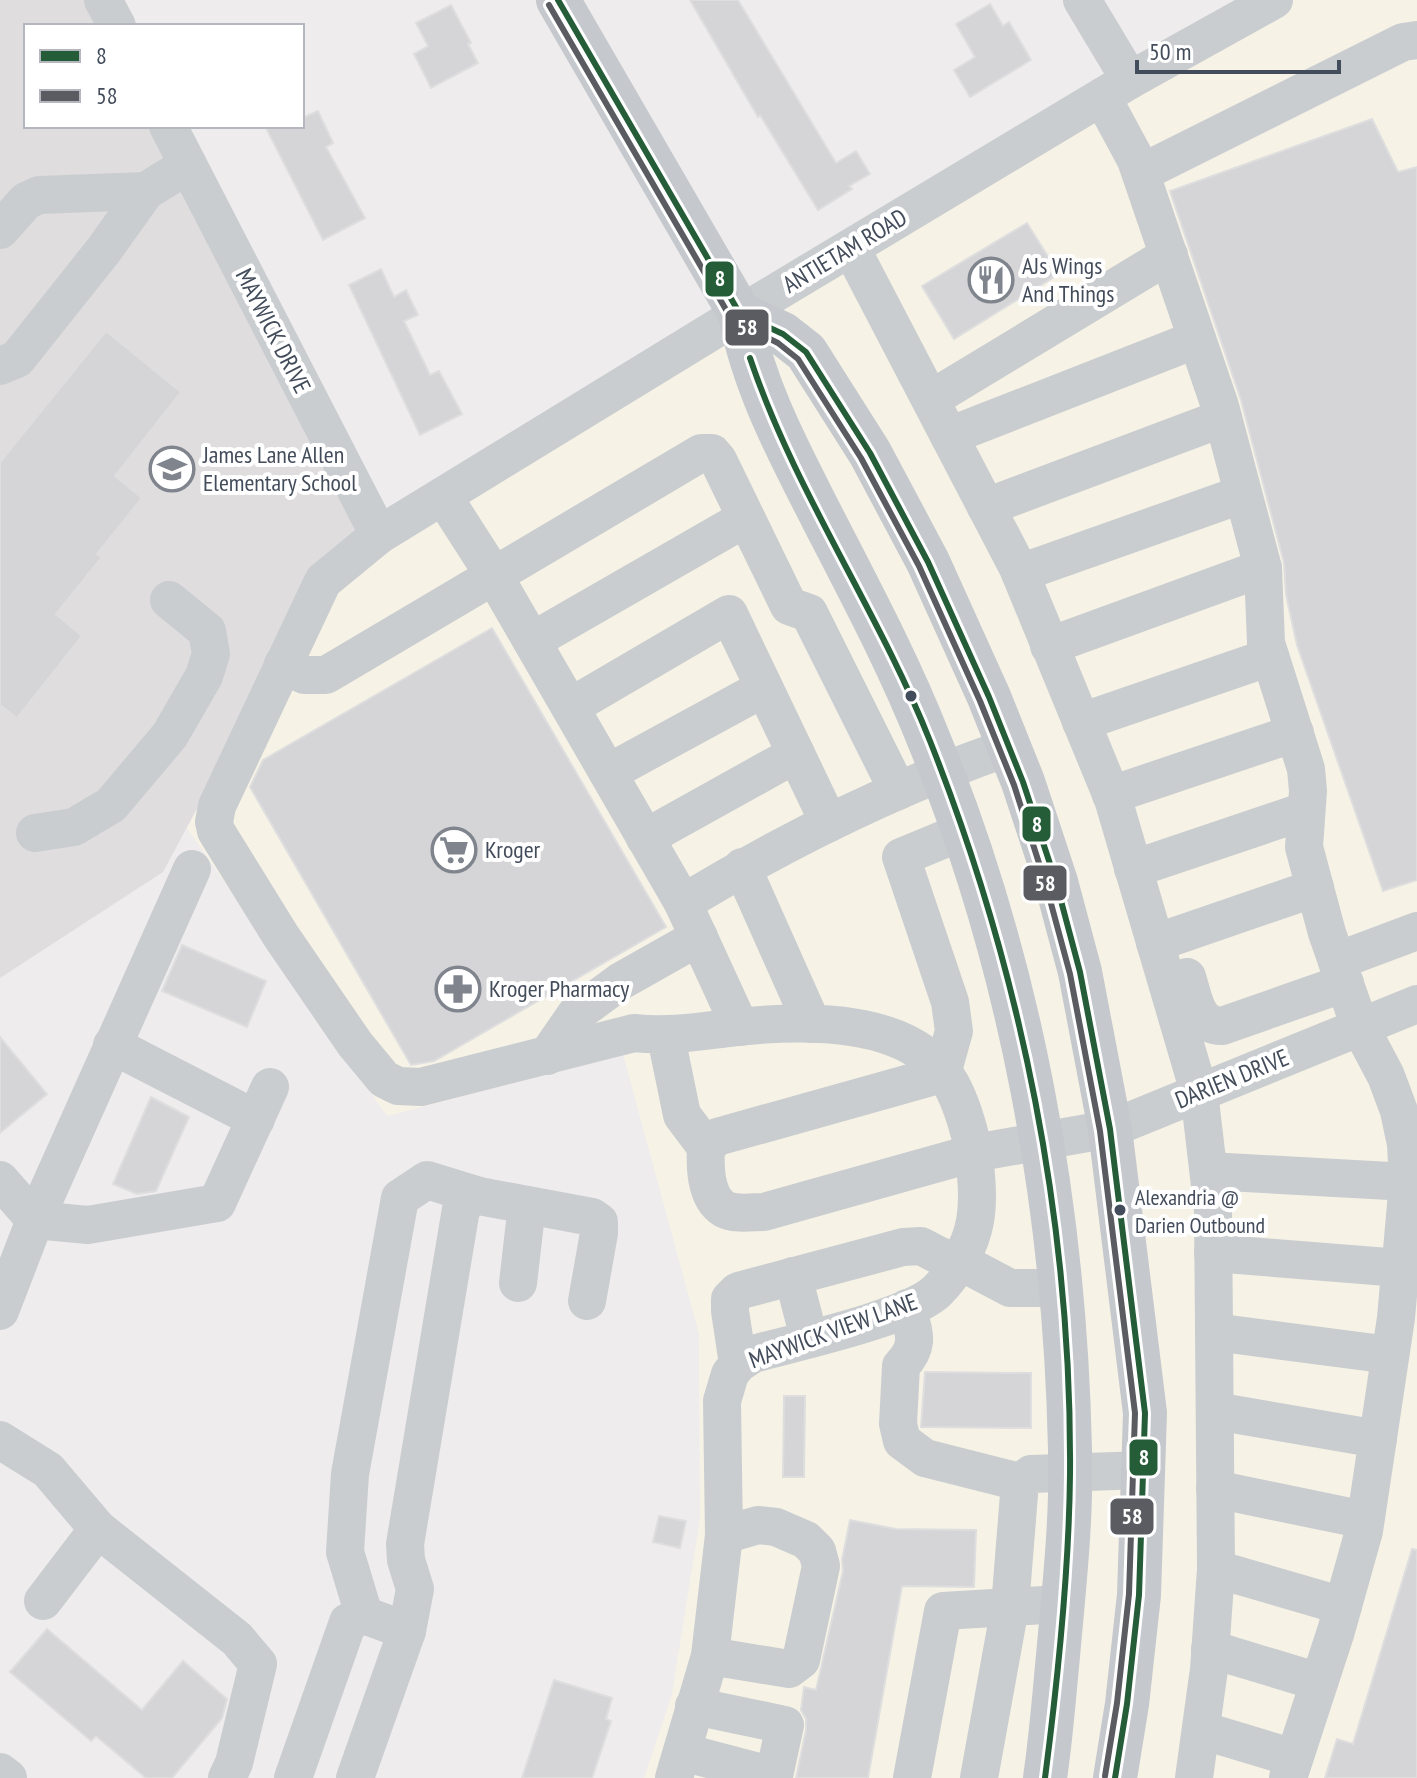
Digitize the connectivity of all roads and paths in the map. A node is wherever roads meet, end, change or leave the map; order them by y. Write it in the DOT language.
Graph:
graph roads {
  1 [pos="103,0"];
  2 [pos="558,0"];
  3 [pos="1082,0"];
  4 [pos="1274,0"];
  5 [pos="116,24"];
  6 [pos="1417,40"];
  7 [pos="1116,89"];
  8 [pos="169,128"];
  9 [pos="188,165"];
  10 [pos="1141,173"];
  11 [pos="146,191"];
  12 [pos="0,230"];
  13 [pos="851,248"];
  14 [pos="1169,255"];
  15 [pos="740,314"];
  16 [pos="1197,339"];
  17 [pos="0,366"];
  18 [pos="931,399"];
  19 [pos="1223,418"];
  20 [pos="949,436"];
  21 [pos="1243,494"];
  22 [pos="443,496"];
  23 [pos="986,507"];
  24 [pos="746,518"];
  25 [pos="379,535"];
  26 [pos="1263,568"];
  27 [pos="1020,573"];
  28 [pos="493,574"];
  29 [pos="779,586"];
  30 [pos="169,600"];
  31 [pos="729,614"];
  32 [pos="532,641"];
  33 [pos="1049,646"];
  34 [pos="1270,657"];
  35 [pos="283,664"];
  36 [pos="764,688"];
  37 [pos="570,707"];
  38 [pos="1081,722"];
  39 [pos="1295,733"];
  40 [pos="1009,747"];
  41 [pos="796,754"];
  42 [pos="941,771"];
  43 [pos="608,773"];
  44 [pos="898,791"];
  45 [pos="1111,795"];
  46 [pos="1305,811"];
  47 [pos="829,823"];
  48 [pos="964,831"];
  49 [pos="35,833"];
  50 [pos="645,838"];
  51 [pos="742,867"];
  52 [pos="192,869"];
  53 [pos="1133,869"];
  54 [pos="1315,888"];
  55 [pos="683,903"];
  56 [pos="1417,931"];
  57 [pos="699,937"];
  58 [pos="1164,940"];
  59 [pos="1341,972"];
  60 [pos="1417,1004"];
  61 [pos="812,1024"];
  62 [pos="740,1027"];
  63 [pos="1360,1027"];
  64 [pos="666,1037"];
  65 [pos="112,1045"];
  66 [pos="547,1056"];
  67 [pos="942,1074"];
  68 [pos="1199,1092"];
  69 [pos="1408,1111"];
  70 [pos="1110,1129"];
  71 [pos="1044,1141"];
  72 [pos="706,1147"];
  73 [pos="974,1153"];
  74 [pos="1209,1171"];
  75 [pos="0,1180"];
  76 [pos="1408,1182"];
  77 [pos="479,1196"];
  78 [pos="527,1205"];
  79 [pos="35,1220"];
  80 [pos="1213,1253"];
  81 [pos="864,1258"];
  82 [pos="959,1261"];
  83 [pos="1400,1268"];
  84 [pos="793,1276"];
  85 [pos="518,1283"];
  86 [pos="1061,1288"];
  87 [pos="587,1301"];
  88 [pos="0,1311"];
  89 [pos="894,1313"];
  90 [pos="1214,1332"];
  91 [pos="809,1338"];
  92 [pos="1390,1355"];
  93 [pos="738,1364"];
  94 [pos="1215,1411"];
  95 [pos="1378,1439"];
  96 [pos="0,1440"];
  97 [pos="1143,1470"];
  98 [pos="1070,1472"];
  99 [pos="1020,1482"];
  100 [pos="1215,1489"];
  101 [pos="1365,1520"];
  102 [pos="98,1529"];
  103 [pos="724,1535"];
  104 [pos="1216,1569"];
  105 [pos="43,1601"];
  106 [pos="1062,1604"];
  107 [pos="1343,1606"];
  108 [pos="1010,1607"];
  109 [pos="364,1615"];
  110 [pos="407,1631"];
  111 [pos="1210,1649"];
  112 [pos="710,1656"];
  113 [pos="1319,1682"];
  114 [pos="694,1706"];
  115 [pos="1201,1730"];
  116 [pos="678,1765"];
  117 [pos="1291,1768"];
  118 [pos="0,1772"];
  119 [pos="8,1778"];
  120 [pos="227,1778"];
  121 [pos="293,1778"];
  122 [pos="355,1778"];
  123 [pos="912,1778"];
  124 [pos="979,1778"];
  125 [pos="1045,1778"];
  126 [pos="1115,1778"];
  127 [pos="1194,1778"];
  1 -- 5 [label="street"];
  2 -- 15 [label="main road"];
  3 -- 7 [label="street"];
  4 -- 7 [label="street, ANTIETAM ROAD"];
  6 -- 10 [label="street"];
  7 -- 10 [label="street"];
  7 -- 13 [label="street, ANTIETAM ROAD"];
  8 -- 9 [label="street, MAYWICK DRIVE"];
  9 -- 11 [label="street"];
  9 -- 25 [label="street, MAYWICK DRIVE"];
  10 -- 14 [label="street"];
  11 -- 12 [label="street"];
  11 -- 17 [label="street"];
  13 -- 15 [label="street, ANTIETAM ROAD"];
  13 -- 18 [label="street"];
  14 -- 16 [label="street"];
  14 -- 18 [label="street"];
  15 -- 22 [label="street, ANTIETAM ROAD"];
  15 -- 40 [label="main road"];
  15 -- 42 [label="main road"];
  16 -- 19 [label="street"];
  16 -- 20 [label="street"];
  18 -- 20 [label="street"];
  19 -- 21 [label="street"];
  19 -- 23 [label="street"];
  20 -- 23 [label="street"];
  21 -- 26 [label="street"];
  21 -- 27 [label="street"];
  22 -- 25 [label="street, ANTIETAM ROAD"];
  22 -- 28 [label="street"];
  23 -- 27 [label="street"];
  24 -- 28 [label="street"];
  24 -- 29 [label="street"];
  24 -- 32 [label="street"];
  25 -- 35 [label="street, ANTIETAM ROAD"];
  26 -- 33 [label="street"];
  26 -- 34 [label="street"];
  27 -- 33 [label="street"];
  28 -- 32 [label="street"];
  28 -- 35 [label="street"];
  29 -- 31 [label="street"];
  29 -- 44 [label="street"];
  30 -- 49 [label="street"];
  31 -- 36 [label="street"];
  31 -- 37 [label="street"];
  32 -- 37 [label="street"];
  33 -- 38 [label="street"];
  34 -- 38 [label="street"];
  34 -- 39 [label="street"];
  35 -- 66 [label="street, ANTIETAM ROAD"];
  36 -- 41 [label="street"];
  36 -- 43 [label="street"];
  37 -- 43 [label="street"];
  38 -- 45 [label="street"];
  39 -- 45 [label="street"];
  39 -- 46 [label="street"];
  40 -- 42 [label="street"];
  40 -- 70 [label="main road"];
  41 -- 47 [label="street"];
  41 -- 50 [label="street"];
  42 -- 44 [label="street"];
  42 -- 48 [label="main road"];
  43 -- 50 [label="street"];
  44 -- 47 [label="street"];
  45 -- 53 [label="street"];
  46 -- 53 [label="street"];
  46 -- 54 [label="street"];
  47 -- 51 [label="street"];
  48 -- 67 [label="street"];
  48 -- 71 [label="main road"];
  50 -- 55 [label="street"];
  51 -- 55 [label="street"];
  51 -- 61 [label="street"];
  52 -- 65 [label="street"];
  53 -- 58 [label="street"];
  54 -- 58 [label="street"];
  54 -- 59 [label="street"];
  55 -- 57 [label="street"];
  56 -- 59 [label="street"];
  57 -- 62 [label="street"];
  57 -- 66 [label="street"];
  58 -- 59 [label="street"];
  58 -- 68 [label="street"];
  59 -- 63 [label="street"];
  60 -- 63 [label="street, DARIEN DRIVE"];
  61 -- 62 [label="street, MAYWICK VIEW LANE"];
  61 -- 67 [label="street, MAYWICK VIEW LANE"];
  62 -- 64 [label="street, MAYWICK VIEW LANE"];
  63 -- 68 [label="street, DARIEN DRIVE"];
  63 -- 69 [label="street"];
  64 -- 66 [label="street, MAYWICK VIEW LANE"];
  64 -- 72 [label="street"];
  65 -- 79 [label="street"];
  65 -- 79 [label="street"];
  67 -- 72 [label="street"];
  67 -- 73 [label="street, MAYWICK VIEW LANE"];
  68 -- 70 [label="street, DARIEN DRIVE"];
  68 -- 74 [label="street"];
  69 -- 76 [label="street"];
  70 -- 71 [label="street, DARIEN DRIVE"];
  70 -- 97 [label="main road"];
  71 -- 73 [label="street"];
  71 -- 86 [label="main road"];
  72 -- 73 [label="street"];
  73 -- 82 [label="street, MAYWICK VIEW LANE"];
  74 -- 76 [label="street"];
  74 -- 80 [label="street"];
  75 -- 79 [label="street"];
  76 -- 83 [label="street"];
  77 -- 78 [label="street"];
  77 -- 109 [label="street"];
  77 -- 110 [label="street"];
  78 -- 85 [label="street"];
  78 -- 87 [label="street"];
  79 -- 88 [label="street"];
  80 -- 83 [label="street"];
  80 -- 90 [label="street"];
  81 -- 82 [label="street"];
  81 -- 84 [label="street"];
  81 -- 89 [label="street"];
  82 -- 86 [label="street"];
  82 -- 89 [label="street, MAYWICK VIEW LANE"];
  83 -- 92 [label="street"];
  84 -- 91 [label="street"];
  84 -- 93 [label="street"];
  86 -- 98 [label="main road"];
  89 -- 91 [label="street, MAYWICK VIEW LANE"];
  89 -- 99 [label="street"];
  90 -- 92 [label="street"];
  90 -- 94 [label="street"];
  91 -- 93 [label="street, MAYWICK VIEW LANE"];
  92 -- 95 [label="street"];
  93 -- 103 [label="street, MAYWICK VIEW LANE"];
  94 -- 95 [label="street"];
  94 -- 100 [label="street"];
  95 -- 101 [label="street"];
  96 -- 102 [label="street"];
  97 -- 98 [label="street"];
  97 -- 126 [label="main road"];
  98 -- 99 [label="street"];
  98 -- 106 [label="main road"];
  99 -- 108 [label="street"];
  100 -- 101 [label="street"];
  100 -- 104 [label="street"];
  101 -- 107 [label="street"];
  102 -- 105 [label="street"];
  102 -- 120 [label="street"];
  103 -- 112 [label="street, MAYWICK VIEW LANE"];
  103 -- 112 [label="street"];
  104 -- 107 [label="street"];
  104 -- 111 [label="street"];
  106 -- 108 [label="street"];
  106 -- 125 [label="main road"];
  107 -- 113 [label="street"];
  108 -- 123 [label="street"];
  108 -- 124 [label="street"];
  109 -- 110 [label="street"];
  109 -- 121 [label="street"];
  110 -- 122 [label="street"];
  111 -- 113 [label="street"];
  111 -- 115 [label="street"];
  112 -- 114 [label="street, MAYWICK VIEW LANE"];
  113 -- 117 [label="street"];
  114 -- 116 [label="street, MAYWICK VIEW LANE"];
  114 -- 116 [label="street"];
  115 -- 117 [label="street"];
  115 -- 127 [label="street"];
  118 -- 119 [label="street"];
}
